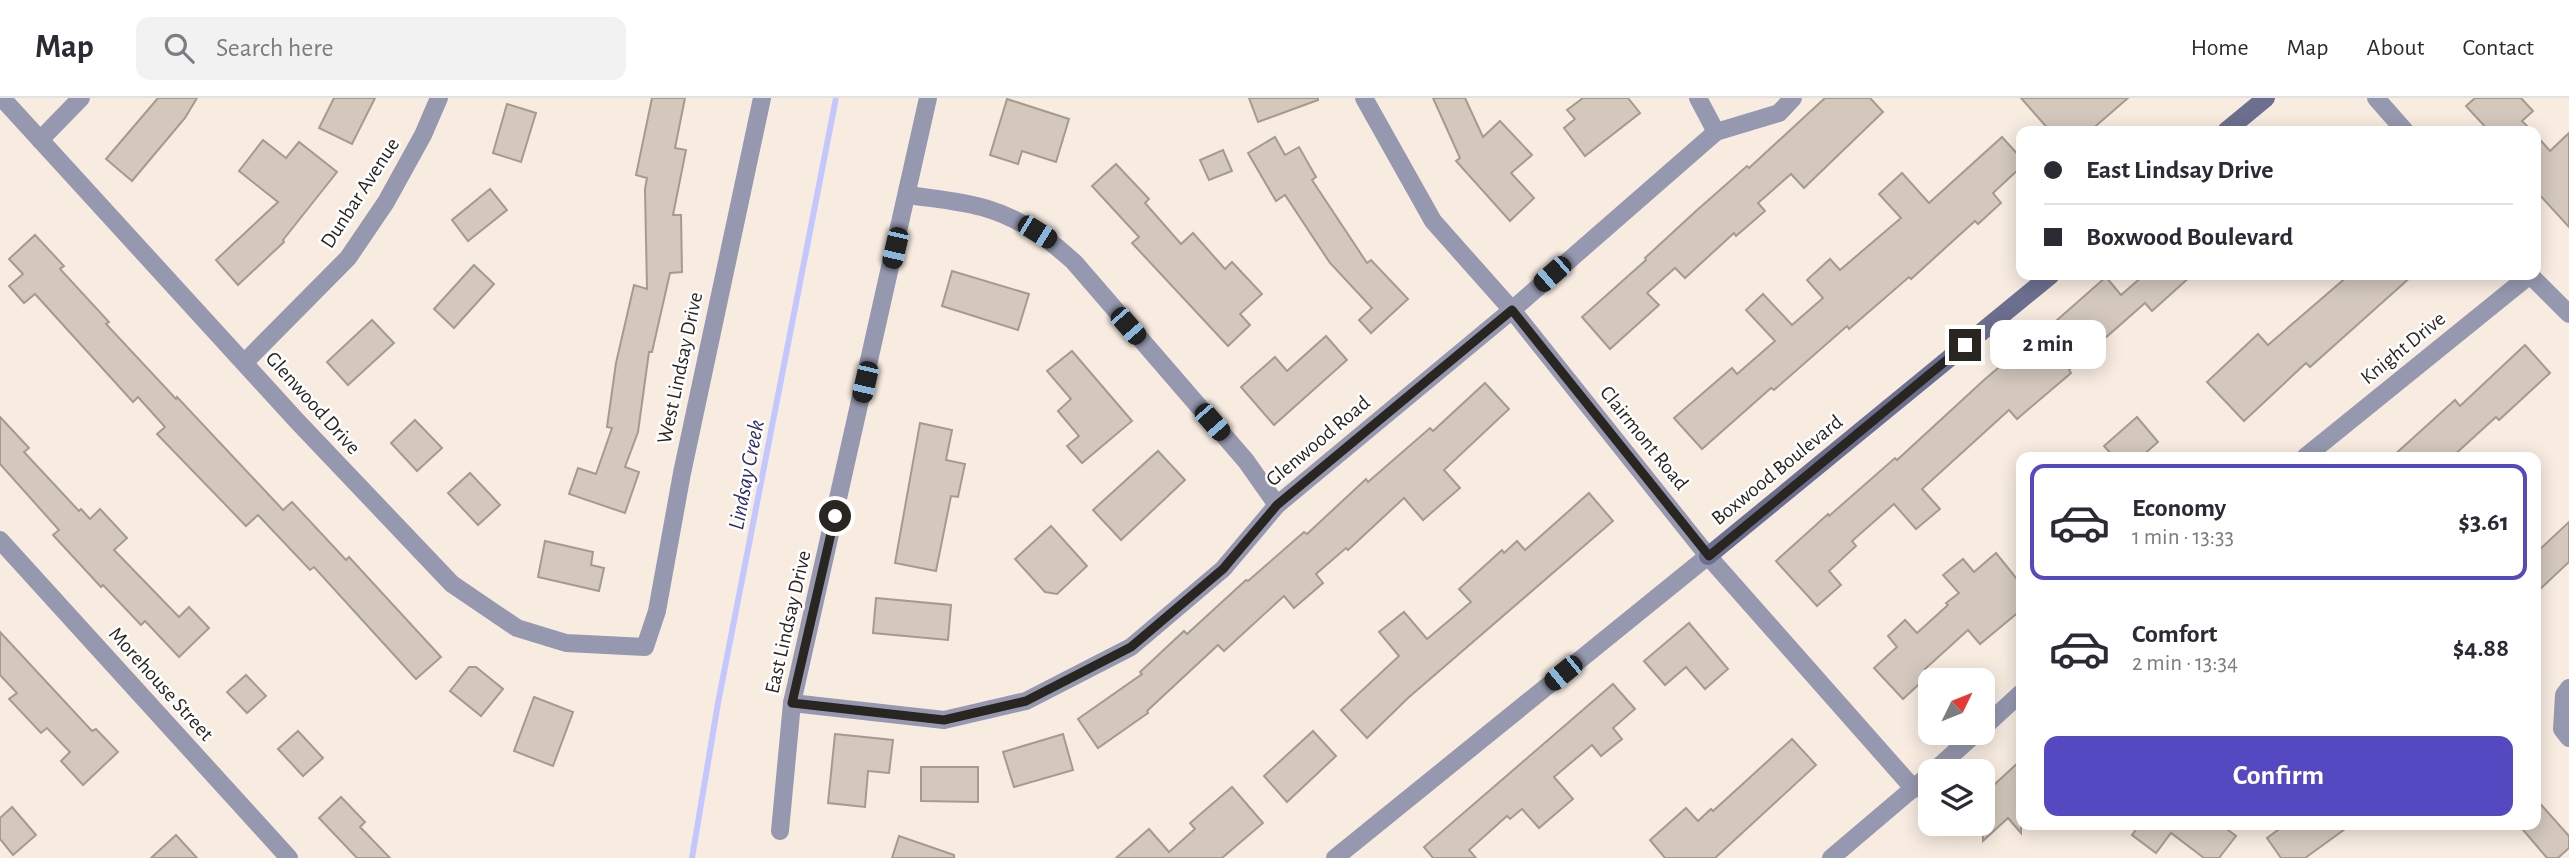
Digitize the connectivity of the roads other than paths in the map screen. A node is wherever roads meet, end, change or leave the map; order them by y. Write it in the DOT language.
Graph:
graph roads {
  1 [pos="2,98"];
  2 [pos="81,98"];
  3 [pos="439,98"];
  4 [pos="762,98"];
  5 [pos="928,98"];
  6 [pos="1364,98"];
  7 [pos="1698,98"];
  8 [pos="1793,98"];
  9 [pos="2266,98"];
  10 [pos="2376,98"];
  11 [pos="2232,126"];
  12 [pos="2401,126"];
  13 [pos="1716,132"];
  14 [pos="40,140"];
  15 [pos="908,195"];
  16 [pos="2045,280"];
  17 [pos="2524,280"];
  18 [pos="2535,280"];
  19 [pos="1512,310"];
  20 [pos="2569,314"];
  21 [pos="244,362"];
  22 [pos="2311,452"];
  23 [pos="1277,505"];
  24 [pos="0,541"];
  25 [pos="1709,556"];
  26 [pos="645,647"];
  27 [pos="2569,688"];
  28 [pos="2016,698"];
  29 [pos="792,703"];
  30 [pos="1995,717"];
  31 [pos="2569,738"];
  32 [pos="1962,746"];
  33 [pos="1947,759"];
  34 [pos="1918,785"];
  35 [pos="1914,789"];
  36 [pos="780,831"];
  37 [pos="289,858"];
  38 [pos="1335,858"];
  39 [pos="1831,858"];
  1 -- 14 [label="street, Glenwood Drive"];
  2 -- 14 [label="street"];
  3 -- 21 [label="street, Dunbar Avenue"];
  4 -- 26 [label="street, West Lindsay Drive"];
  5 -- 15 [label="street, East Lindsay Drive"];
  6 -- 19 [label="street, Clairmont Road"];
  7 -- 13 [label="street"];
  8 -- 13 [label="street, Glenwood Road"];
  9 -- 11 [label="street"];
  10 -- 12 [label="street"];
  13 -- 19 [label="street, Glenwood Road"];
  14 -- 21 [label="street, Glenwood Drive"];
  15 -- 23 [label="street"];
  15 -- 29 [label="street, East Lindsay Drive"];
  16 -- 25 [label="street, Boxwood Boulevard"];
  17 -- 22 [label="street, Knight Drive"];
  18 -- 20 [label="street"];
  19 -- 23 [label="street, Glenwood Road"];
  19 -- 25 [label="street, Clairmont Road"];
  21 -- 26 [label="street, Glenwood Drive"];
  23 -- 29 [label="street, Glenwood Road"];
  24 -- 37 [label="street, Morehouse Street"];
  25 -- 35 [label="street, Clairmont Road"];
  25 -- 38 [label="street, Boxwood Boulevard"];
  27 -- 31 [label="street"];
  28 -- 30 [label="street"];
  29 -- 36 [label="street, East Lindsay Drive"];
  32 -- 33 [label="street"];
  34 -- 35 [label="street"];
  35 -- 39 [label="street"];
}
